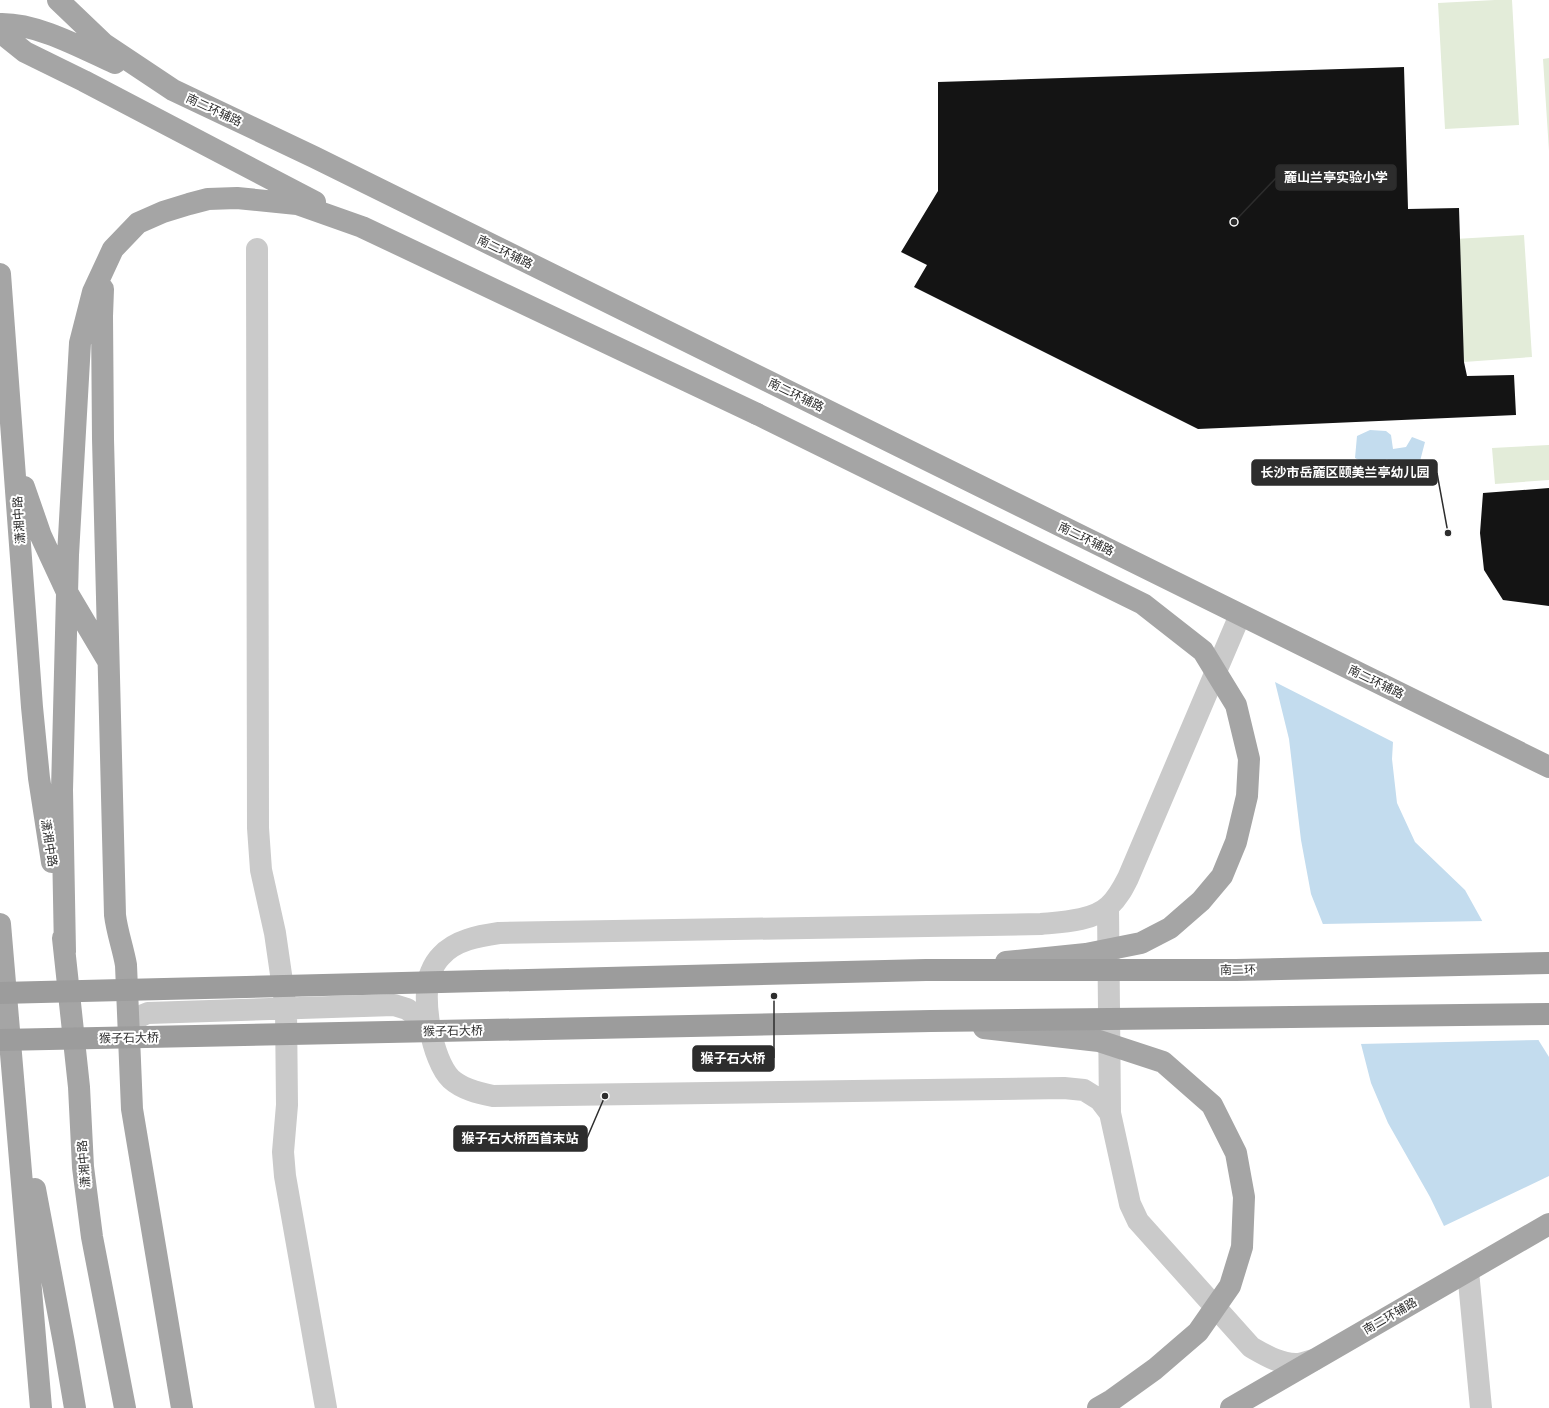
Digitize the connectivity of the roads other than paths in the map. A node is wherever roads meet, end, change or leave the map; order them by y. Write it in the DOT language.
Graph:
graph roads {
  1 [pos="58,0"];
  2 [pos="0,24"];
  3 [pos="0,32"];
  4 [pos="173,90"];
  5 [pos="362,227"];
  6 [pos="258,249"];
  7 [pos="106,264"];
  8 [pos="0,274"];
  9 [pos="13,444"];
  10 [pos="67,592"];
  11 [pos="1240,614"];
  12 [pos="109,663"];
  13 [pos="1549,767"];
  14 [pos="1108,907"];
  15 [pos="0,924"];
  16 [pos="65,952"];
  17 [pos="1549,963"];
  18 [pos="926,970"];
  19 [pos="427,988"];
  20 [pos="0,993"];
  21 [pos="128,997"];
  22 [pos="394,1005"];
  23 [pos="286,1009"];
  24 [pos="148,1013"];
  25 [pos="1549,1014"];
  26 [pos="931,1021"];
  27 [pos="428,1024"];
  28 [pos="129,1032"];
  29 [pos="0,1040"];
  30 [pos="13,1078"];
  31 [pos="1110,1113"];
  32 [pos="1549,1224"];
  33 [pos="1468,1271"];
  34 [pos="1314,1360"];
  35 [pos="41,1408"];
  36 [pos="75,1408"];
  37 [pos="124,1408"];
  38 [pos="182,1408"];
  39 [pos="326,1408"];
  40 [pos="1098,1408"];
  41 [pos="1231,1408"];
  42 [pos="1481,1408"];
  1 -- 4 [label="main road, 南二环辅路"];
  2 -- 4 [label="main road"];
  3 -- 5 [label="main road"];
  4 -- 11 [label="main road, 南二环辅路"];
  5 -- 7 [label="main road"];
  5 -- 18 [label="main road, bridge"];
  6 -- 23 [label="street"];
  7 -- 10 [label="main road"];
  7 -- 12 [label="main road"];
  8 -- 9 [label="main road, 潇湘中路"];
  9 -- 10 [label="main road"];
  9 -- 16 [label="main road, 潇湘中路"];
  10 -- 12 [label="main road"];
  10 -- 16 [label="main road"];
  11 -- 13 [label="main road, 南二环辅路"];
  11 -- 14 [label="street"];
  12 -- 21 [label="main road"];
  14 -- 19 [label="street"];
  14 -- 31 [label="street"];
  15 -- 30 [label="main road"];
  16 -- 37 [label="main road, 潇湘中路"];
  17 -- 18 [label="highway, 南二环, bridge"];
  18 -- 20 [label="highway, bridge"];
  19 -- 22 [label="street"];
  19 -- 27 [label="street"];
  21 -- 24 [label="street"];
  21 -- 28 [label="main road"];
  22 -- 23 [label="street"];
  22 -- 27 [label="street"];
  23 -- 24 [label="street"];
  23 -- 39 [label="street"];
  24 -- 28 [label="street"];
  25 -- 26 [label="highway, bridge"];
  26 -- 29 [label="highway, 猴子石大桥, bridge"];
  26 -- 40 [label="main road, bridge"];
  27 -- 31 [label="street"];
  28 -- 38 [label="main road"];
  30 -- 35 [label="main road"];
  30 -- 36 [label="main road"];
  31 -- 34 [label="street"];
  32 -- 33 [label="main road, 南二环辅路"];
  33 -- 34 [label="main road, 南二环辅路"];
  33 -- 42 [label="street"];
  34 -- 41 [label="main road, 南二环辅路"];
}
